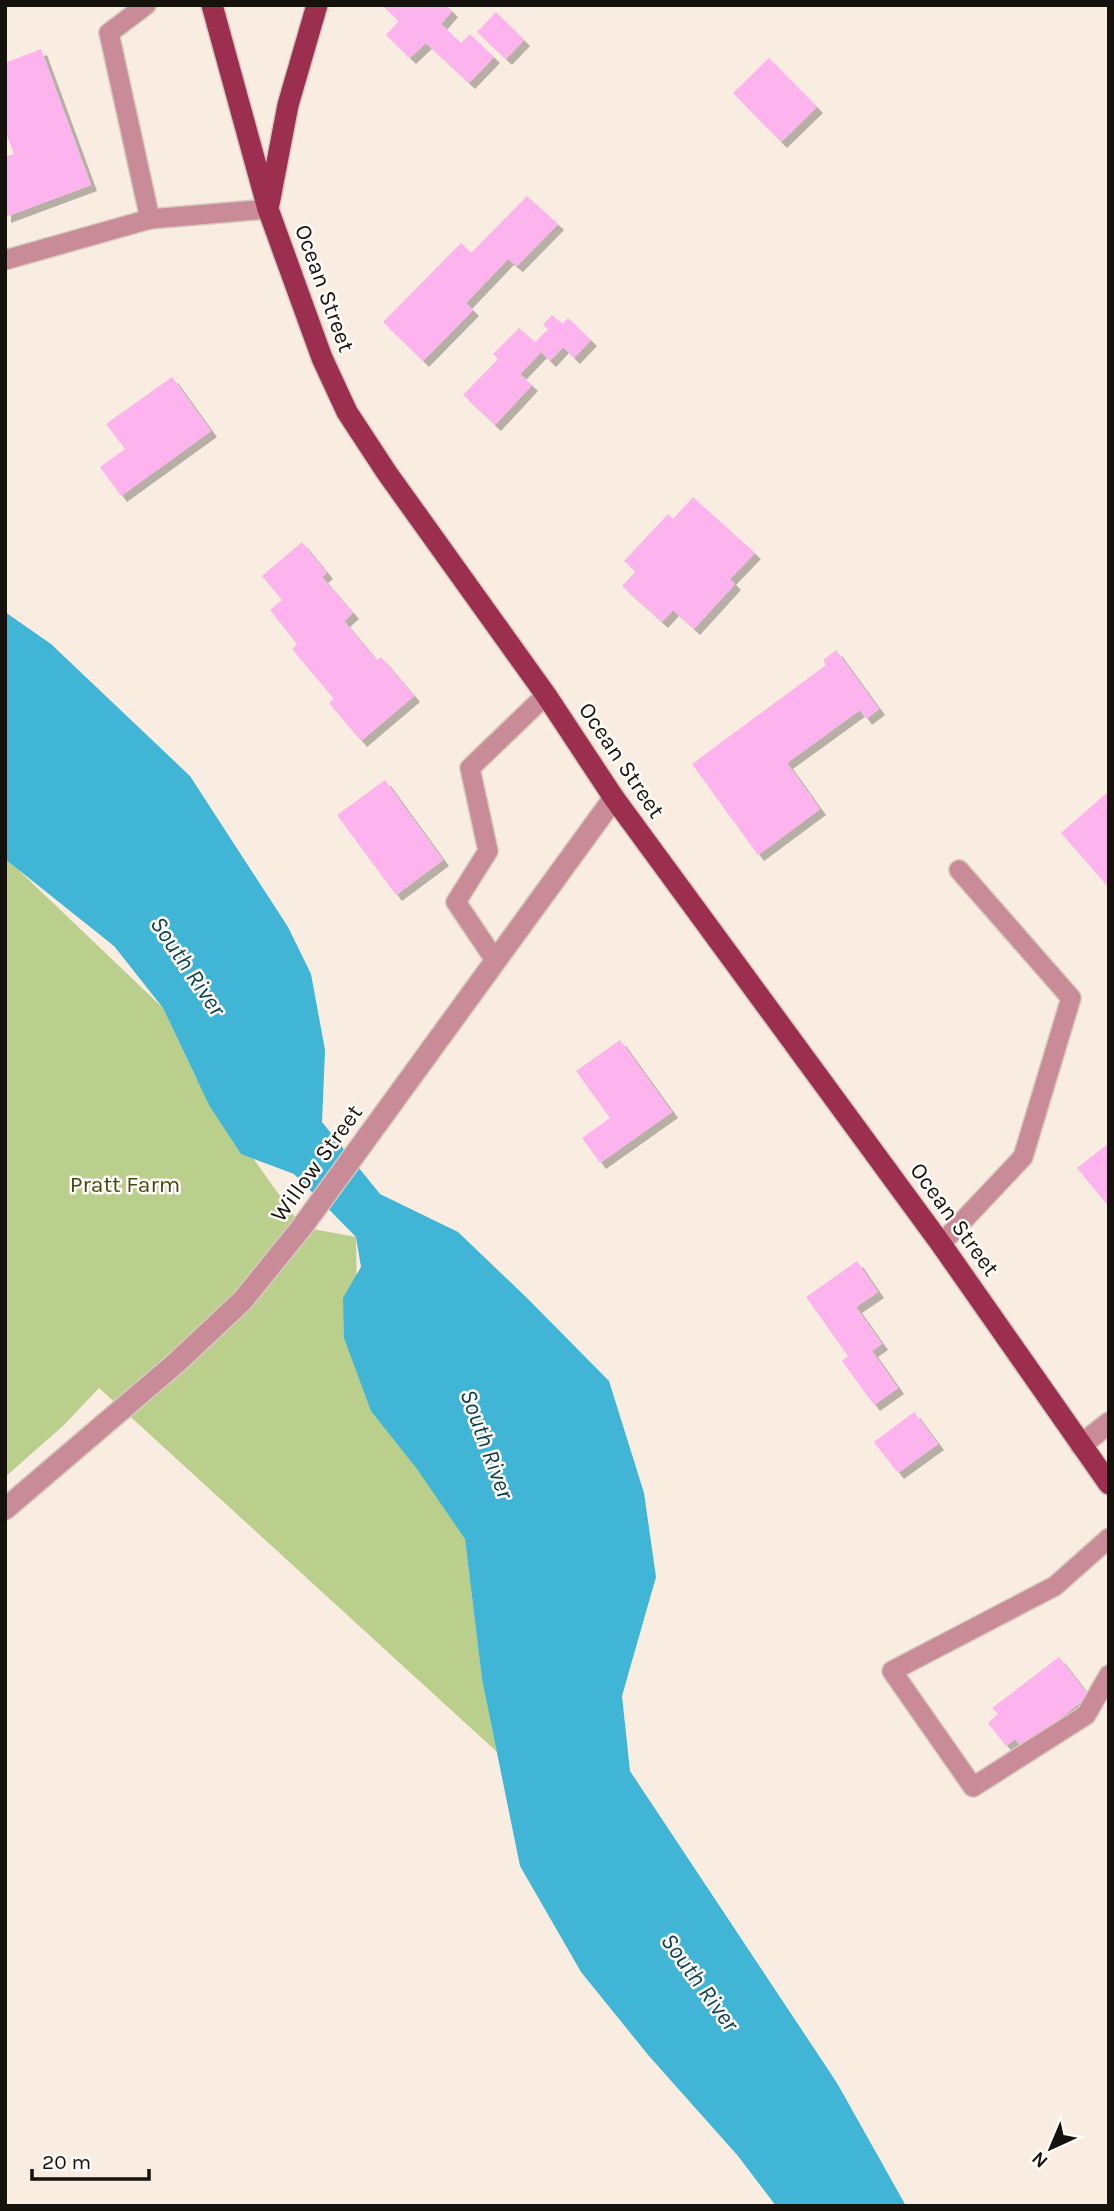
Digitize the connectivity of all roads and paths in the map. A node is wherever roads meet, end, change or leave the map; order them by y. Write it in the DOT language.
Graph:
graph roads {
  1 [pos="146,5"];
  2 [pos="212,5"];
  3 [pos="317,5"];
  4 [pos="268,209"];
  5 [pos="150,219"];
  6 [pos="5,260"];
  7 [pos="546,695"];
  8 [pos="614,798"];
  9 [pos="959,870"];
  10 [pos="495,960"];
  11 [pos="941,1244"];
  12 [pos="1109,1423"];
  13 [pos="1081,1445"];
  14 [pos="1109,1484"];
  15 [pos="5,1509"];
  16 [pos="1109,1538"];
  17 [pos="1109,1675"];
  1 -- 5 [label="lane"];
  2 -- 4 [label="main road, Ocean Street"];
  3 -- 4 [label="main road"];
  4 -- 5 [label="lane"];
  4 -- 7 [label="main road, Ocean Street"];
  5 -- 6 [label="lane"];
  7 -- 8 [label="main road, Ocean Street"];
  7 -- 10 [label="lane"];
  8 -- 10 [label="street, Willow Street"];
  8 -- 11 [label="main road, Ocean Street"];
  9 -- 11 [label="lane"];
  10 -- 15 [label="street, Willow Street"];
  11 -- 13 [label="main road, Ocean Street"];
  12 -- 13 [label="street"];
  13 -- 14 [label="main road, Ocean Street"];
  16 -- 17 [label="lane"];
}
